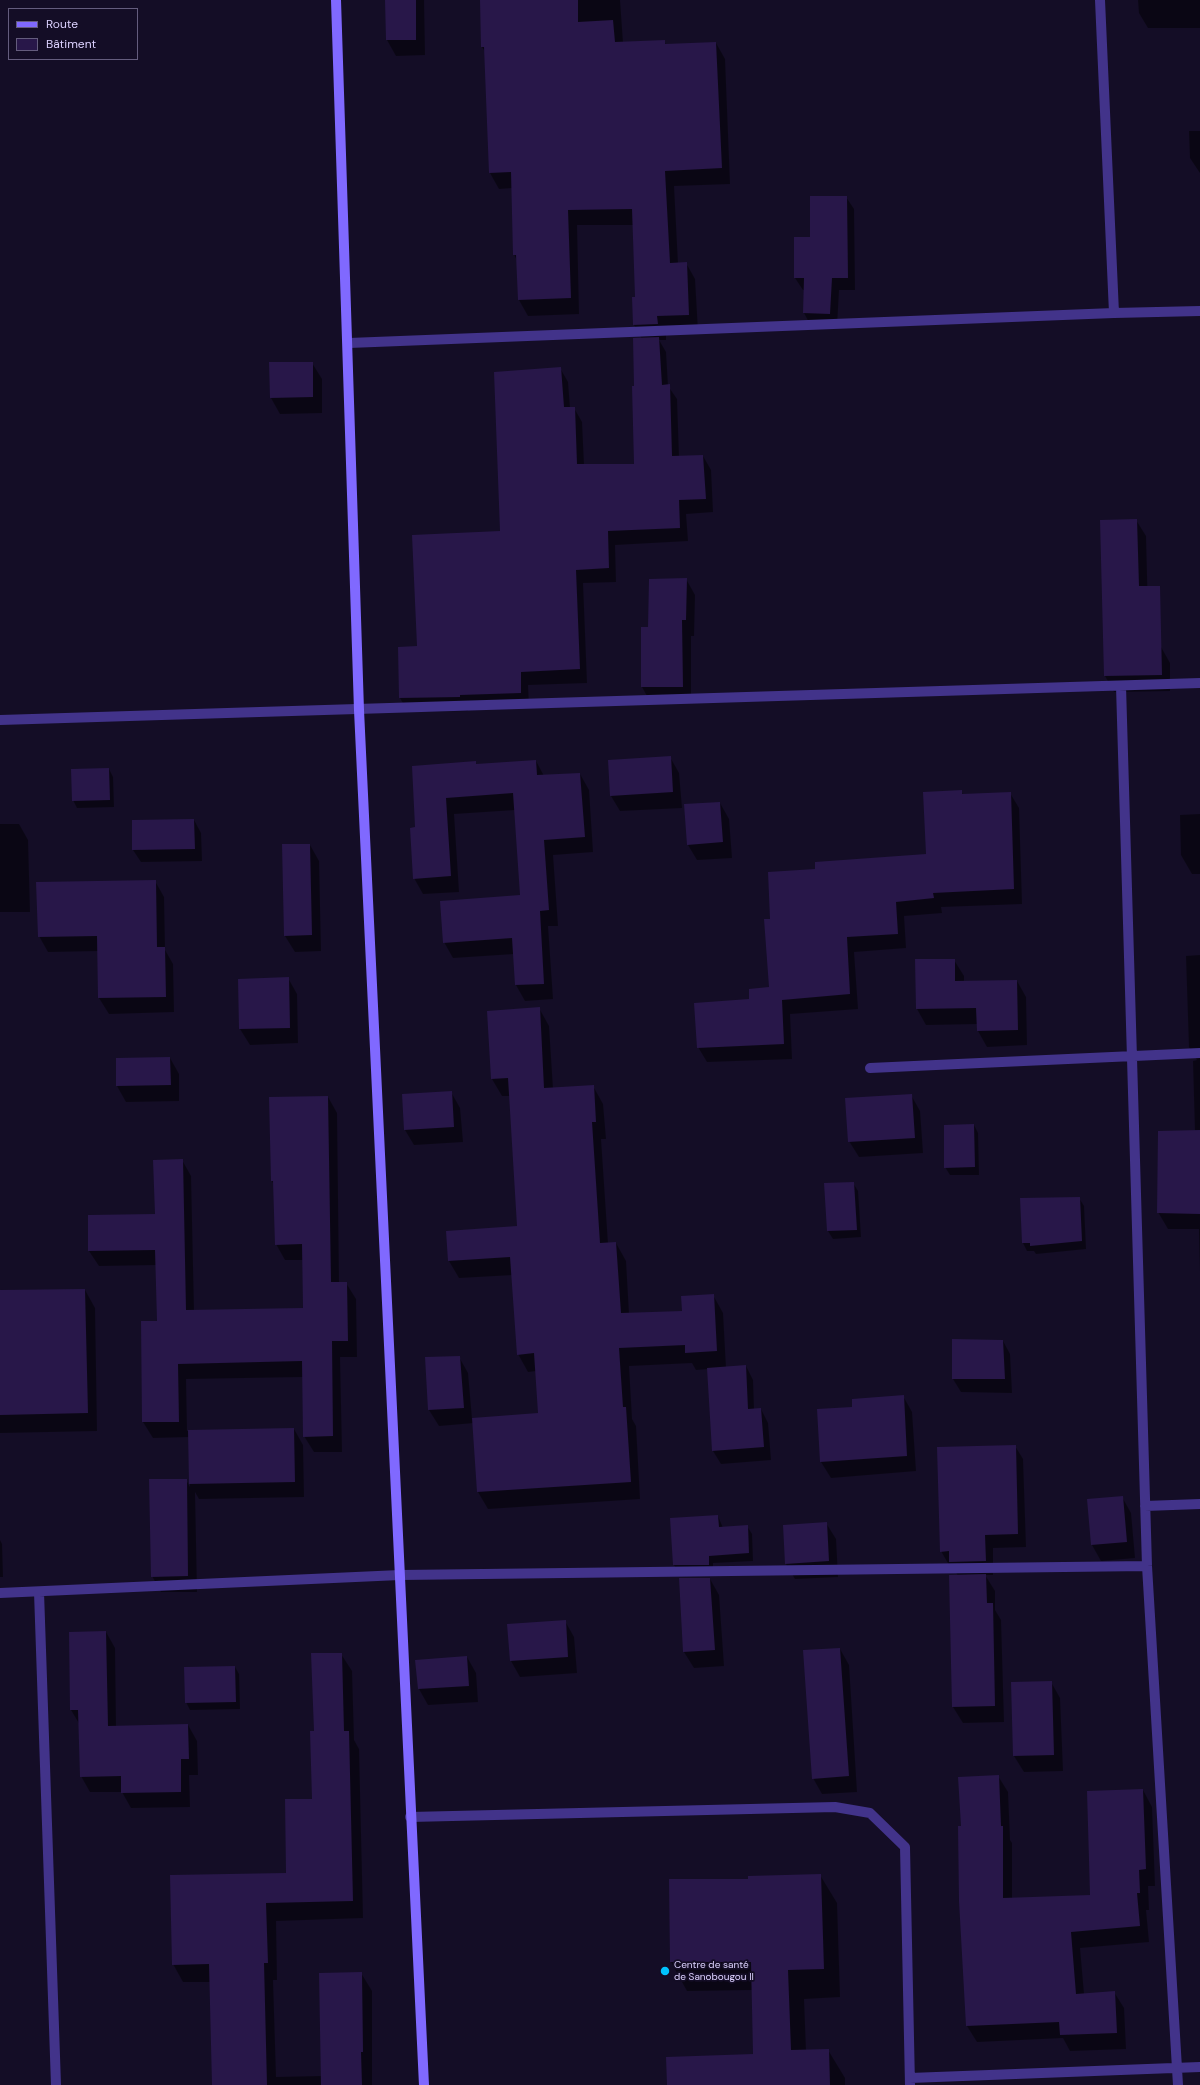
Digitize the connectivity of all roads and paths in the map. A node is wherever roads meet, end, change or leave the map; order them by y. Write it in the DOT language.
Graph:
graph roads {
  1 [pos="336,0"];
  2 [pos="1100,0"];
  3 [pos="1200,311"];
  4 [pos="1114,313"];
  5 [pos="348,343"];
  6 [pos="1200,683"];
  7 [pos="1121,686"];
  8 [pos="359,710"];
  9 [pos="0,720"];
  10 [pos="1200,1053"];
  11 [pos="1131,1057"];
  12 [pos="870,1068"];
  13 [pos="1200,1504"];
  14 [pos="1145,1506"];
  15 [pos="1147,1566"];
  16 [pos="400,1575"];
  17 [pos="39,1592"];
  18 [pos="0,1593"];
  19 [pos="410,1817"];
  20 [pos="1200,2067"];
  21 [pos="1177,2068"];
  22 [pos="910,2082"];
  23 [pos="56,2085"];
  24 [pos="424,2085"];
  25 [pos="1178,2085"];
  1 -- 5 [label="main road"];
  2 -- 4 [label="street"];
  3 -- 4 [label="street"];
  4 -- 5 [label="street"];
  5 -- 8 [label="main road"];
  6 -- 7 [label="street"];
  7 -- 8 [label="street"];
  7 -- 11 [label="street"];
  8 -- 9 [label="street"];
  8 -- 16 [label="main road"];
  10 -- 11 [label="street"];
  11 -- 12 [label="street"];
  11 -- 14 [label="street"];
  13 -- 14 [label="street"];
  14 -- 15 [label="street"];
  15 -- 16 [label="street"];
  15 -- 21 [label="street"];
  16 -- 17 [label="street"];
  16 -- 19 [label="main road"];
  17 -- 18 [label="street"];
  17 -- 23 [label="street"];
  19 -- 22 [label="street"];
  19 -- 24 [label="main road"];
  20 -- 21 [label="street"];
  21 -- 22 [label="street"];
  21 -- 25 [label="street"];
}
